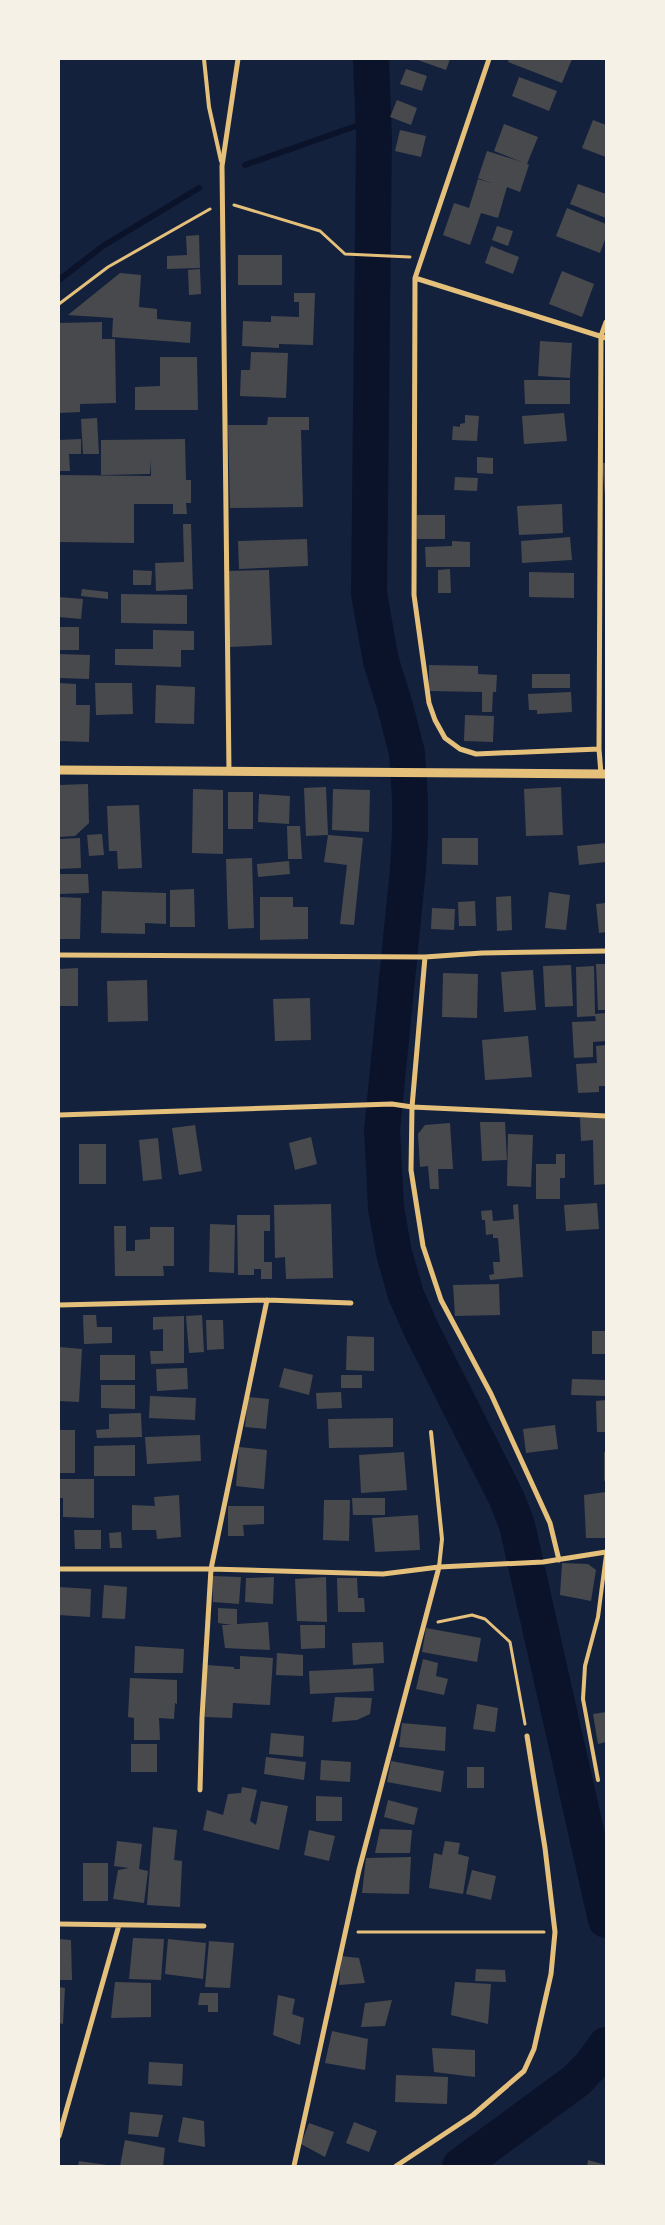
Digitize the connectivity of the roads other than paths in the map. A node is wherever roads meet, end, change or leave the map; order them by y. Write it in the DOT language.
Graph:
graph roads {
  1 [pos="204,59"];
  2 [pos="238,59"];
  3 [pos="490,59"];
  4 [pos="222,166"];
  5 [pos="415,278"];
  6 [pos="606,322"];
  7 [pos="604,337"];
  8 [pos="599,749"];
  9 [pos="59,770"];
  10 [pos="229,772"];
  11 [pos="604,774"];
  12 [pos="606,951"];
  13 [pos="59,955"];
  14 [pos="424,957"];
  15 [pos="412,1107"];
  16 [pos="59,1116"];
  17 [pos="606,1116"];
  18 [pos="267,1300"];
  19 [pos="351,1303"];
  20 [pos="59,1305"];
  21 [pos="431,1432"];
  22 [pos="606,1553"];
  23 [pos="559,1560"];
  24 [pos="439,1567"];
  25 [pos="59,1569"];
  26 [pos="211,1569"];
  27 [pos="527,1736"];
  28 [pos="598,1780"];
  29 [pos="200,1790"];
  30 [pos="59,1924"];
  31 [pos="119,1925"];
  32 [pos="204,1926"];
  33 [pos="59,2136"];
  34 [pos="294,2166"];
  35 [pos="396,2166"];
  1 -- 4 [label="lane"];
  2 -- 4 [label="street"];
  3 -- 5 [label="street"];
  4 -- 10 [label="street"];
  5 -- 7 [label="street"];
  5 -- 8 [label="street"];
  6 -- 7 [label="street"];
  7 -- 8 [label="street"];
  8 -- 11 [label="street"];
  9 -- 10 [label="street"];
  10 -- 11 [label="street"];
  12 -- 14 [label="street"];
  13 -- 14 [label="street"];
  14 -- 15 [label="street"];
  15 -- 16 [label="street"];
  15 -- 17 [label="street"];
  15 -- 23 [label="street"];
  18 -- 19 [label="street"];
  18 -- 20 [label="street"];
  18 -- 26 [label="street"];
  21 -- 24 [label="lane"];
  22 -- 23 [label="street"];
  22 -- 28 [label="lane"];
  23 -- 24 [label="street"];
  24 -- 26 [label="street"];
  24 -- 34 [label="street"];
  25 -- 26 [label="street"];
  26 -- 29 [label="street"];
  27 -- 35 [label="street"];
  30 -- 31 [label="street"];
  31 -- 32 [label="street"];
  31 -- 33 [label="street"];
}
